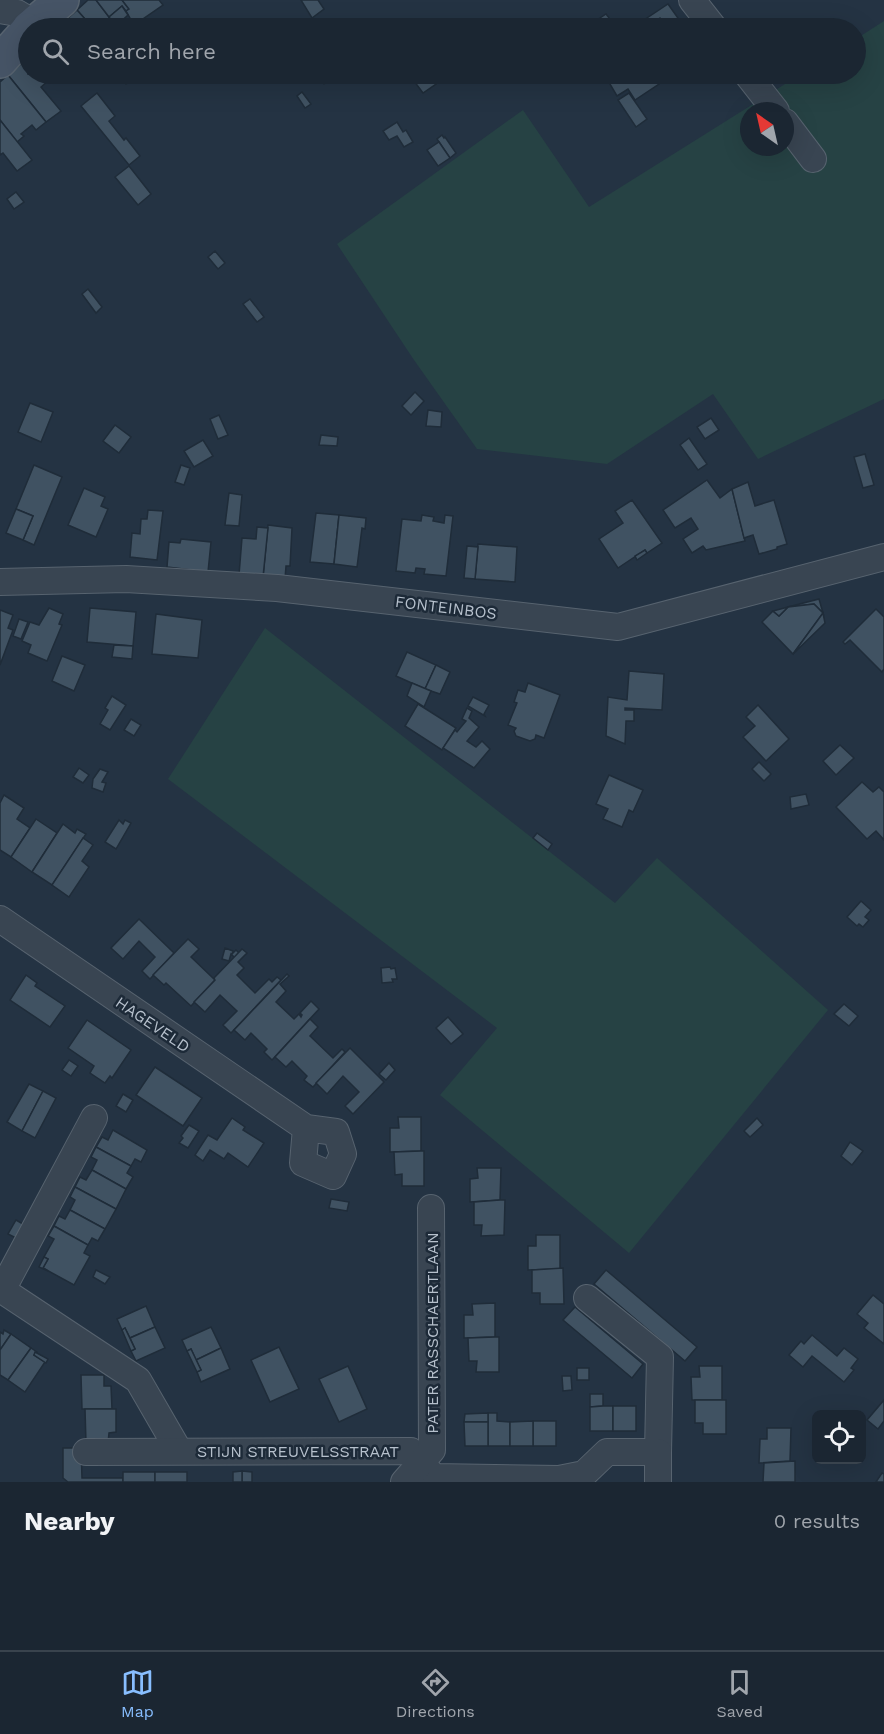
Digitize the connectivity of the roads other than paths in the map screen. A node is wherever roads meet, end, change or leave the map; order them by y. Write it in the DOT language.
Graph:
graph roads {
  1 [pos="62,0"];
  2 [pos="692,0"];
  3 [pos="0,10"];
  4 [pos="22,18"];
  5 [pos="41,18"];
  6 [pos="706,18"];
  7 [pos="18,41"];
  8 [pos="0,61"];
  9 [pos="755,84"];
  10 [pos="769,102"];
  11 [pos="794,134"];
  12 [pos="813,159"];
  13 [pos="884,557"];
  14 [pos="0,582"];
  15 [pos="0,919"];
  16 [pos="94,1118"];
  17 [pos="306,1128"];
  18 [pos="431,1208"];
  19 [pos="1,1291"];
  20 [pos="586,1298"];
  21 [pos="179,1451"];
  22 [pos="86,1452"];
  23 [pos="658,1452"];
  24 [pos="423,1463"];
  25 [pos="588,1478"];
  26 [pos="404,1482"];
  27 [pos="658,1482"];
  1 -- 5 [label="street"];
  2 -- 6 [label="street"];
  3 -- 4 [label="street"];
  7 -- 8 [label="street"];
  9 -- 10 [label="street"];
  11 -- 12 [label="street"];
  13 -- 14 [label="street, FONTEINBOS"];
  15 -- 17 [label="street, HAGEVELD"];
  16 -- 19 [label="street, STIJN STREUVELSSTRAAT"];
  18 -- 24 [label="street, PATER RASSCHAERTLAAN"];
  19 -- 21 [label="street, STIJN STREUVELSSTRAAT"];
  20 -- 23 [label="street"];
  21 -- 22 [label="street, STIJN STREUVELSSTRAAT"];
  21 -- 24 [label="street, STIJN STREUVELSSTRAAT"];
  23 -- 25 [label="street, STIJN STREUVELSSTRAAT"];
  23 -- 27 [label="street"];
  24 -- 25 [label="street, STIJN STREUVELSSTRAAT"];
  24 -- 26 [label="street, PATER RASSCHAERTLAAN"];
}
